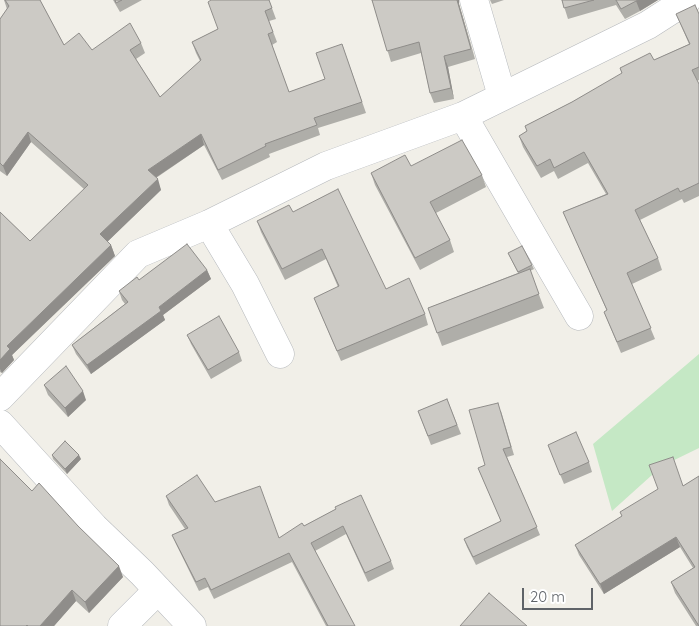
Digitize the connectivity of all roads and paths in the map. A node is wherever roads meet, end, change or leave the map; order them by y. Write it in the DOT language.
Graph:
graph roads {
  1 [pos="474,0"];
  2 [pos="687,0"];
  3 [pos="502,96"];
  4 [pos="463,116"];
  5 [pos="209,224"];
  6 [pos="579,316"];
  7 [pos="280,354"];
  8 [pos="0,397"];
  9 [pos="0,424"];
  10 [pos="158,590"];
  11 [pos="122,626"];
  12 [pos="192,626"];
  1 -- 3 [label="street"];
  2 -- 3 [label="street"];
  3 -- 4 [label="street"];
  4 -- 5 [label="street"];
  4 -- 6 [label="street"];
  5 -- 7 [label="street"];
  5 -- 8 [label="street"];
  9 -- 10 [label="street"];
  10 -- 11 [label="street"];
  10 -- 12 [label="street"];
}
